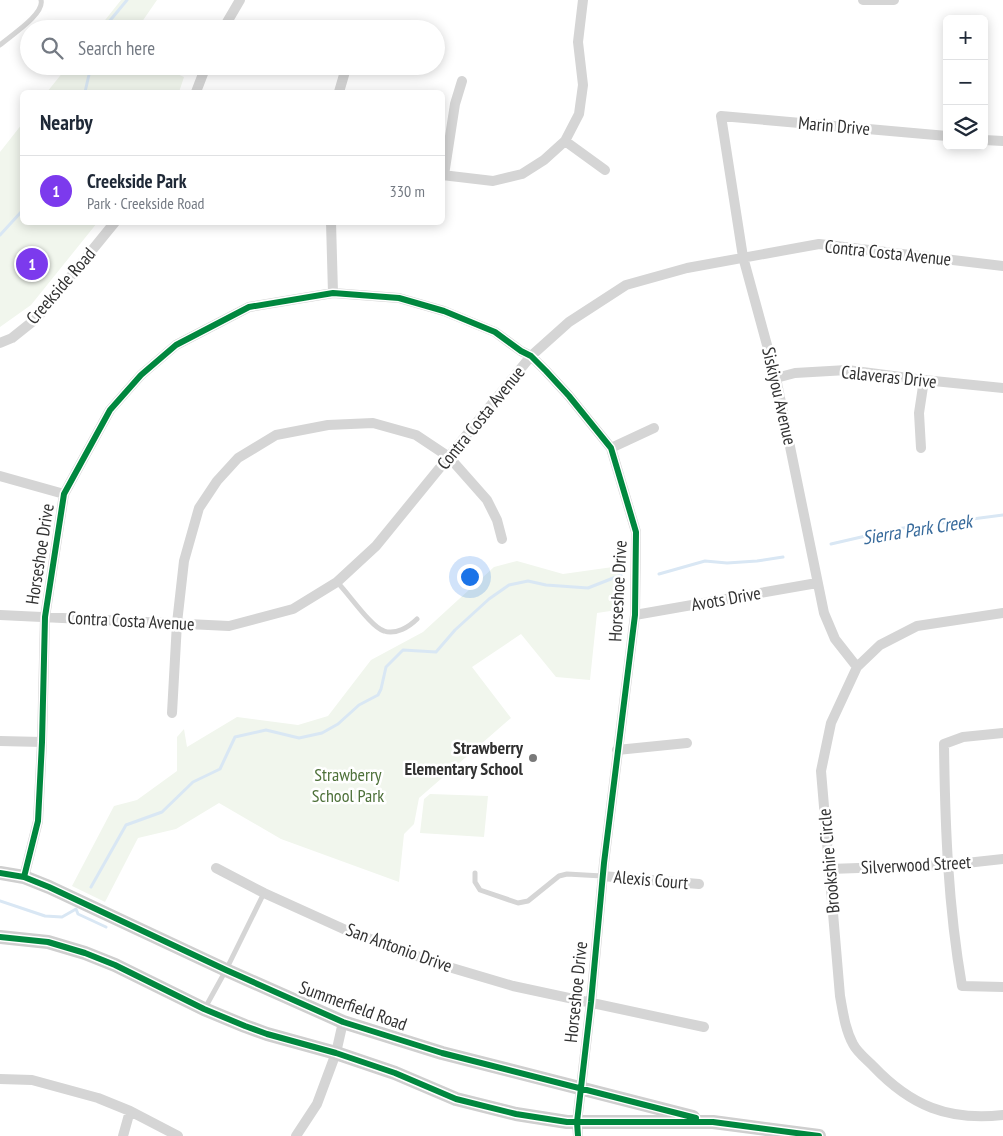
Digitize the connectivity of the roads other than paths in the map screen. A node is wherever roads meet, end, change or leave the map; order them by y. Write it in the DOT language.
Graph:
graph roads {
  1 [pos="41,0"];
  2 [pos="240,0"];
  3 [pos="583,0"];
  4 [pos="863,0"];
  5 [pos="894,0"];
  6 [pos="30,20"];
  7 [pos="228,20"];
  8 [pos="20,28"];
  9 [pos="0,45"];
  10 [pos="203,75"];
  11 [pos="344,75"];
  12 [pos="462,81"];
  13 [pos="197,90"];
  14 [pos="340,90"];
  15 [pos="721,116"];
  16 [pos="943,136"];
  17 [pos="988,140"];
  18 [pos="1003,141"];
  19 [pos="564,142"];
  20 [pos="445,163"];
  21 [pos="605,170"];
  22 [pos="445,175"];
  23 [pos="113,225"];
  24 [pos="331,225"];
  25 [pos="743,257"];
  26 [pos="1003,266"];
  27 [pos="333,293"];
  28 [pos="0,343"];
  29 [pos="531,356"];
  30 [pos="776,378"];
  31 [pos="924,380"];
  32 [pos="1003,388"];
  33 [pos="654,428"];
  34 [pos="611,448"];
  35 [pos="920,448"];
  36 [pos="449,458"];
  37 [pos="0,476"];
  38 [pos="64,494"];
  39 [pos="502,539"];
  40 [pos="337,582"];
  41 [pos="817,584"];
  42 [pos="1003,613"];
  43 [pos="0,615"];
  44 [pos="635,615"];
  45 [pos="45,617"];
  46 [pos="417,620"];
  47 [pos="177,623"];
  48 [pos="857,667"];
  49 [pos="172,713"];
  50 [pos="1003,732"];
  51 [pos="0,741"];
  52 [pos="42,742"];
  53 [pos="687,743"];
  54 [pos="617,750"];
  55 [pos="1003,859"];
  56 [pos="948,865"];
  57 [pos="216,868"];
  58 [pos="829,869"];
  59 [pos="0,872"];
  60 [pos="475,873"];
  61 [pos="602,876"];
  62 [pos="24,877"];
  63 [pos="699,884"];
  64 [pos="264,893"];
  65 [pos="0,937"];
  66 [pos="226,970"];
  67 [pos="1003,987"];
  68 [pos="591,1002"];
  69 [pos="204,1009"];
  70 [pos="342,1022"];
  71 [pos="704,1027"];
  72 [pos="336,1053"];
  73 [pos="0,1079"];
  74 [pos="581,1088"];
  75 [pos="130,1111"];
  76 [pos="1003,1115"];
  77 [pos="577,1122"];
  78 [pos="713,1122"];
  79 [pos="123,1136"];
  80 [pos="178,1136"];
  81 [pos="296,1136"];
  82 [pos="578,1136"];
  83 [pos="819,1136"];
  1 -- 6 [label="lane"];
  2 -- 7 [label="street"];
  3 -- 19 [label="street"];
  4 -- 5 [label="street"];
  8 -- 9 [label="lane"];
  10 -- 13 [label="street"];
  11 -- 14 [label="street"];
  12 -- 20 [label="street"];
  15 -- 16 [label="street, Marin Drive"];
  15 -- 25 [label="street, Siskiyou Avenue"];
  17 -- 18 [label="street"];
  19 -- 21 [label="street"];
  19 -- 22 [label="street"];
  23 -- 28 [label="street, Creekside Road"];
  24 -- 27 [label="street"];
  25 -- 26 [label="street, Contra Costa Avenue"];
  25 -- 29 [label="street, Contra Costa Avenue"];
  25 -- 30 [label="street, Siskiyou Avenue"];
  27 -- 29 [label="street, Horseshoe Drive"];
  27 -- 38 [label="street, Horseshoe Drive"];
  29 -- 34 [label="street, Horseshoe Drive"];
  29 -- 36 [label="street, Contra Costa Avenue"];
  30 -- 31 [label="street, Calaveras Drive"];
  30 -- 41 [label="street, Siskiyou Avenue"];
  31 -- 32 [label="street, Calaveras Drive"];
  31 -- 35 [label="street"];
  33 -- 34 [label="street"];
  34 -- 44 [label="street, Horseshoe Drive"];
  36 -- 39 [label="street"];
  36 -- 40 [label="street, Contra Costa Avenue"];
  36 -- 47 [label="street"];
  37 -- 38 [label="street"];
  38 -- 45 [label="street, Horseshoe Drive"];
  40 -- 46 [label="lane"];
  40 -- 47 [label="street, Contra Costa Avenue"];
  41 -- 44 [label="street, Avots Drive"];
  41 -- 48 [label="street, Siskiyou Avenue"];
  42 -- 48 [label="street, Brookshire Circle"];
  43 -- 45 [label="street, Contra Costa Avenue"];
  44 -- 54 [label="street, Horseshoe Drive"];
  45 -- 47 [label="street, Contra Costa Avenue"];
  45 -- 52 [label="street, Horseshoe Drive"];
  47 -- 49 [label="street"];
  48 -- 58 [label="street, Brookshire Circle"];
  50 -- 56 [label="street"];
  51 -- 52 [label="street"];
  52 -- 62 [label="street, Horseshoe Drive"];
  53 -- 54 [label="street"];
  54 -- 61 [label="street, Horseshoe Drive"];
  55 -- 56 [label="street, Silverwood Street"];
  56 -- 58 [label="street, Silverwood Street"];
  56 -- 67 [label="street"];
  57 -- 64 [label="street, San Antonio Drive"];
  58 -- 76 [label="street, Brookshire Circle"];
  59 -- 62 [label="street, Summerfield Road"];
  60 -- 61 [label="lane"];
  61 -- 63 [label="street, Alexis Court"];
  61 -- 68 [label="street, Horseshoe Drive"];
  62 -- 66 [label="street, Summerfield Road"];
  64 -- 66 [label="lane"];
  64 -- 68 [label="street, San Antonio Drive"];
  65 -- 69 [label="street, Summerfield Road"];
  66 -- 69 [label="lane"];
  66 -- 70 [label="street, Summerfield Road"];
  68 -- 71 [label="street, San Antonio Drive"];
  68 -- 74 [label="street, Horseshoe Drive"];
  69 -- 72 [label="street, Summerfield Road"];
  70 -- 72 [label="street"];
  70 -- 74 [label="street, Summerfield Road"];
  72 -- 77 [label="street, Summerfield Road"];
  72 -- 81 [label="street"];
  73 -- 75 [label="street"];
  74 -- 77 [label="street, Horseshoe Drive"];
  74 -- 78 [label="street, Summerfield Road"];
  75 -- 79 [label="street"];
  75 -- 80 [label="street"];
  77 -- 78 [label="street, Summerfield Road"];
  77 -- 82 [label="street, Horseshoe Drive"];
  78 -- 83 [label="street, Summerfield Road"];
}
